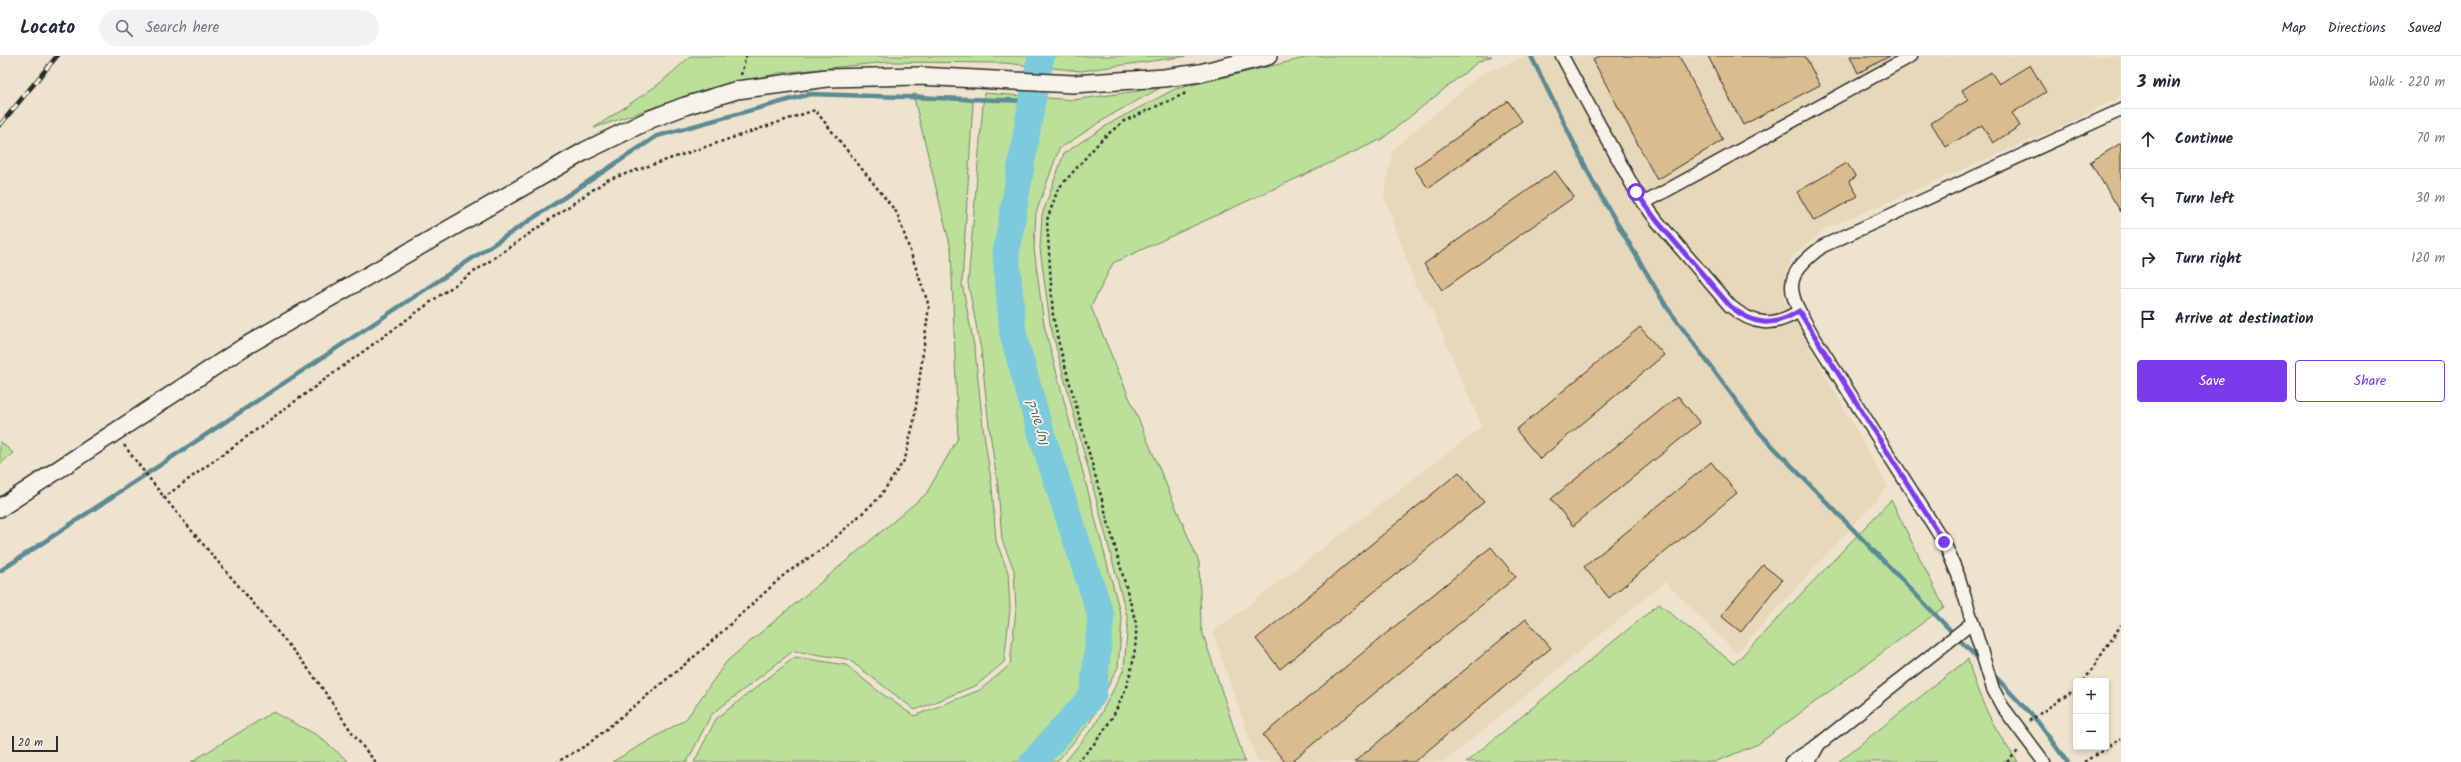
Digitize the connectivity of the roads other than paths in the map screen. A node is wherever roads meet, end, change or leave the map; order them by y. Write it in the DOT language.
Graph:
graph roads {
  1 [pos="1268,56"];
  2 [pos="1562,56"];
  3 [pos="1911,56"];
  4 [pos="2121,110"];
  5 [pos="1644,203"];
  6 [pos="1799,311"];
  7 [pos="0,508"];
  8 [pos="1972,623"];
  9 [pos="1819,744"];
  10 [pos="1791,762"];
  11 [pos="1809,762"];
  12 [pos="2044,762"];
  1 -- 7 [label="main road"];
  2 -- 5 [label="street"];
  3 -- 5 [label="street"];
  4 -- 6 [label="street"];
  5 -- 6 [label="street"];
  6 -- 8 [label="street"];
  8 -- 9 [label="street"];
  8 -- 12 [label="street"];
  9 -- 10 [label="street"];
  9 -- 11 [label="street"];
}
